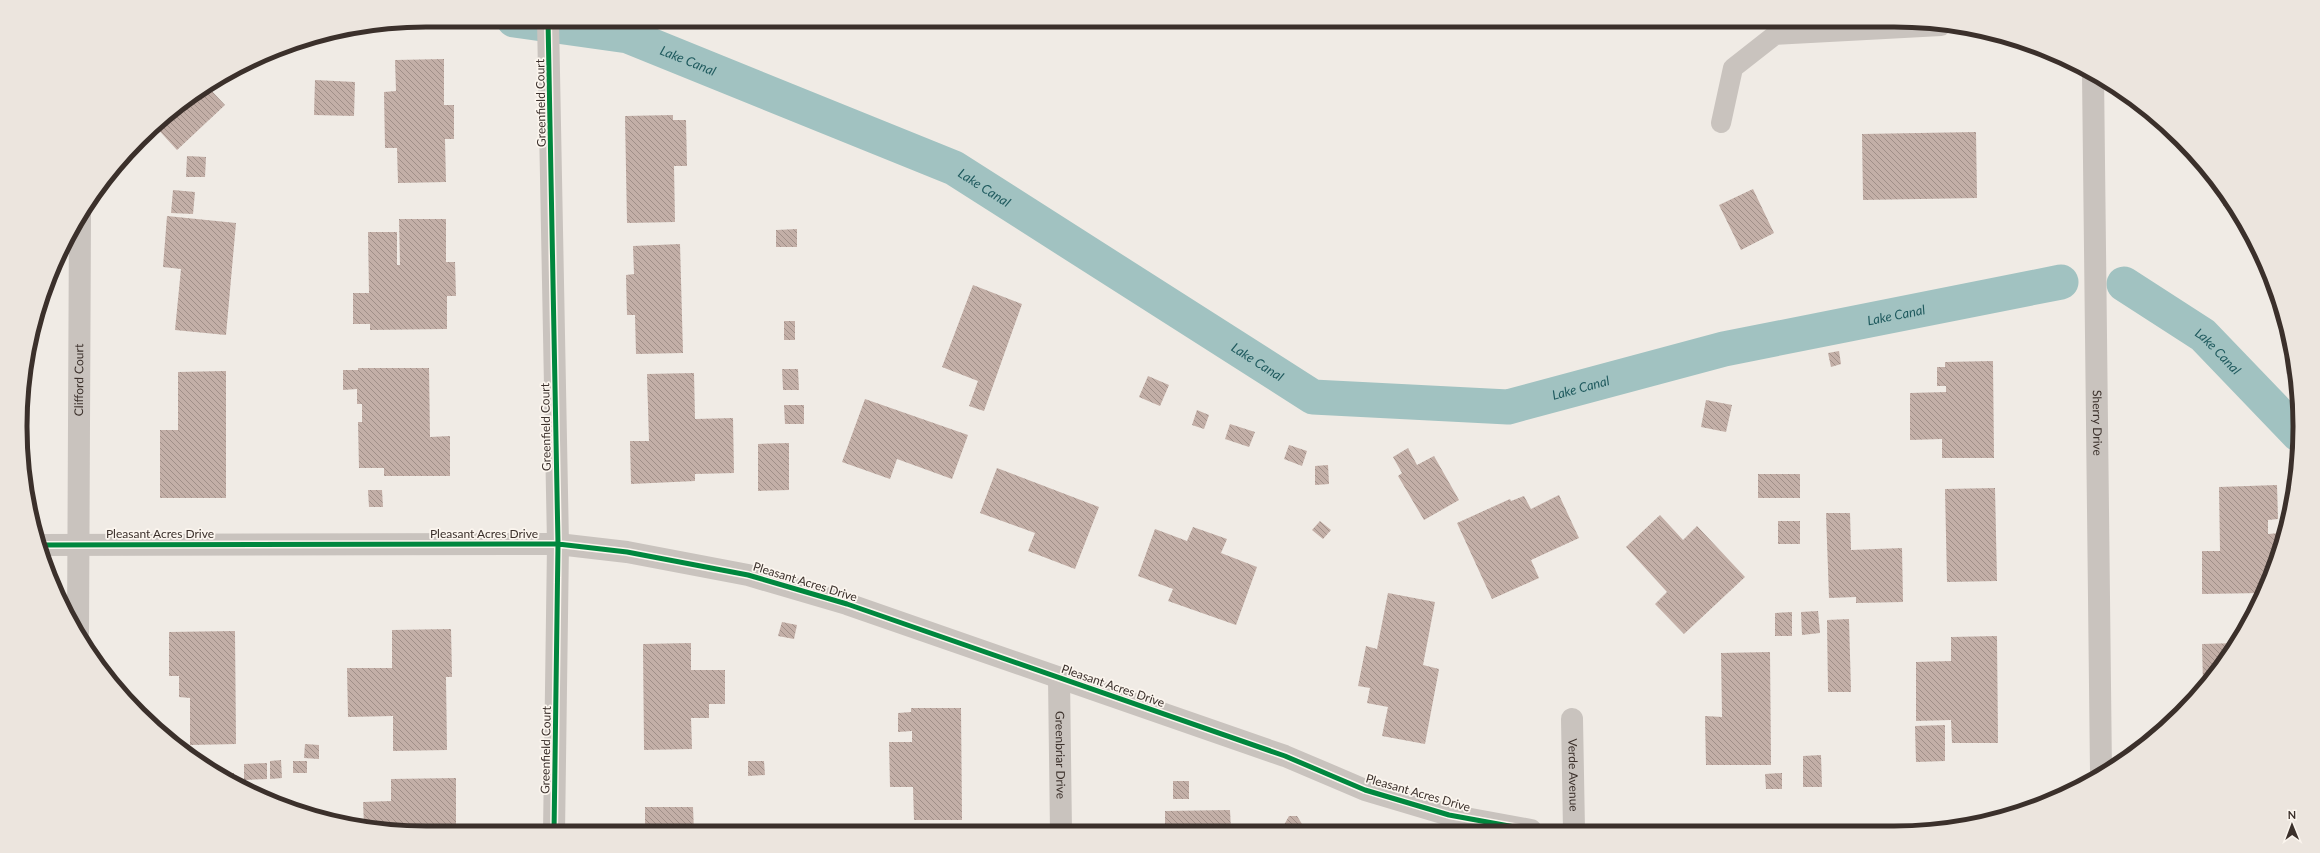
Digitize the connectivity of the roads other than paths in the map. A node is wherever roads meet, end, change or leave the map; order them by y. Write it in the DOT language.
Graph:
graph roads {
  1 [pos="548,27"];
  2 [pos="1909,28"];
  3 [pos="2093,81"];
  4 [pos="1721,123"];
  5 [pos="80,229"];
  6 [pos="77,544"];
  7 [pos="558,544"];
  8 [pos="45,545"];
  9 [pos="78,620"];
  10 [pos="1059,678"];
  11 [pos="1572,719"];
  12 [pos="2102,767"];
  13 [pos="554,826"];
  14 [pos="1061,826"];
  15 [pos="1510,826"];
  16 [pos="1574,826"];
  1 -- 7 [label="street, Greenfield Court"];
  2 -- 4 [label="lane"];
  3 -- 12 [label="street, Sherry Drive"];
  5 -- 6 [label="street, Clifford Court"];
  6 -- 7 [label="street, Pleasant Acres Drive"];
  6 -- 8 [label="street, Pleasant Acres Drive"];
  6 -- 9 [label="street, Clifford Court"];
  7 -- 10 [label="street, Pleasant Acres Drive"];
  7 -- 13 [label="street, Greenfield Court"];
  10 -- 14 [label="street, Greenbriar Drive"];
  10 -- 15 [label="street, Pleasant Acres Drive"];
  11 -- 16 [label="street, Verde Avenue"];
}
